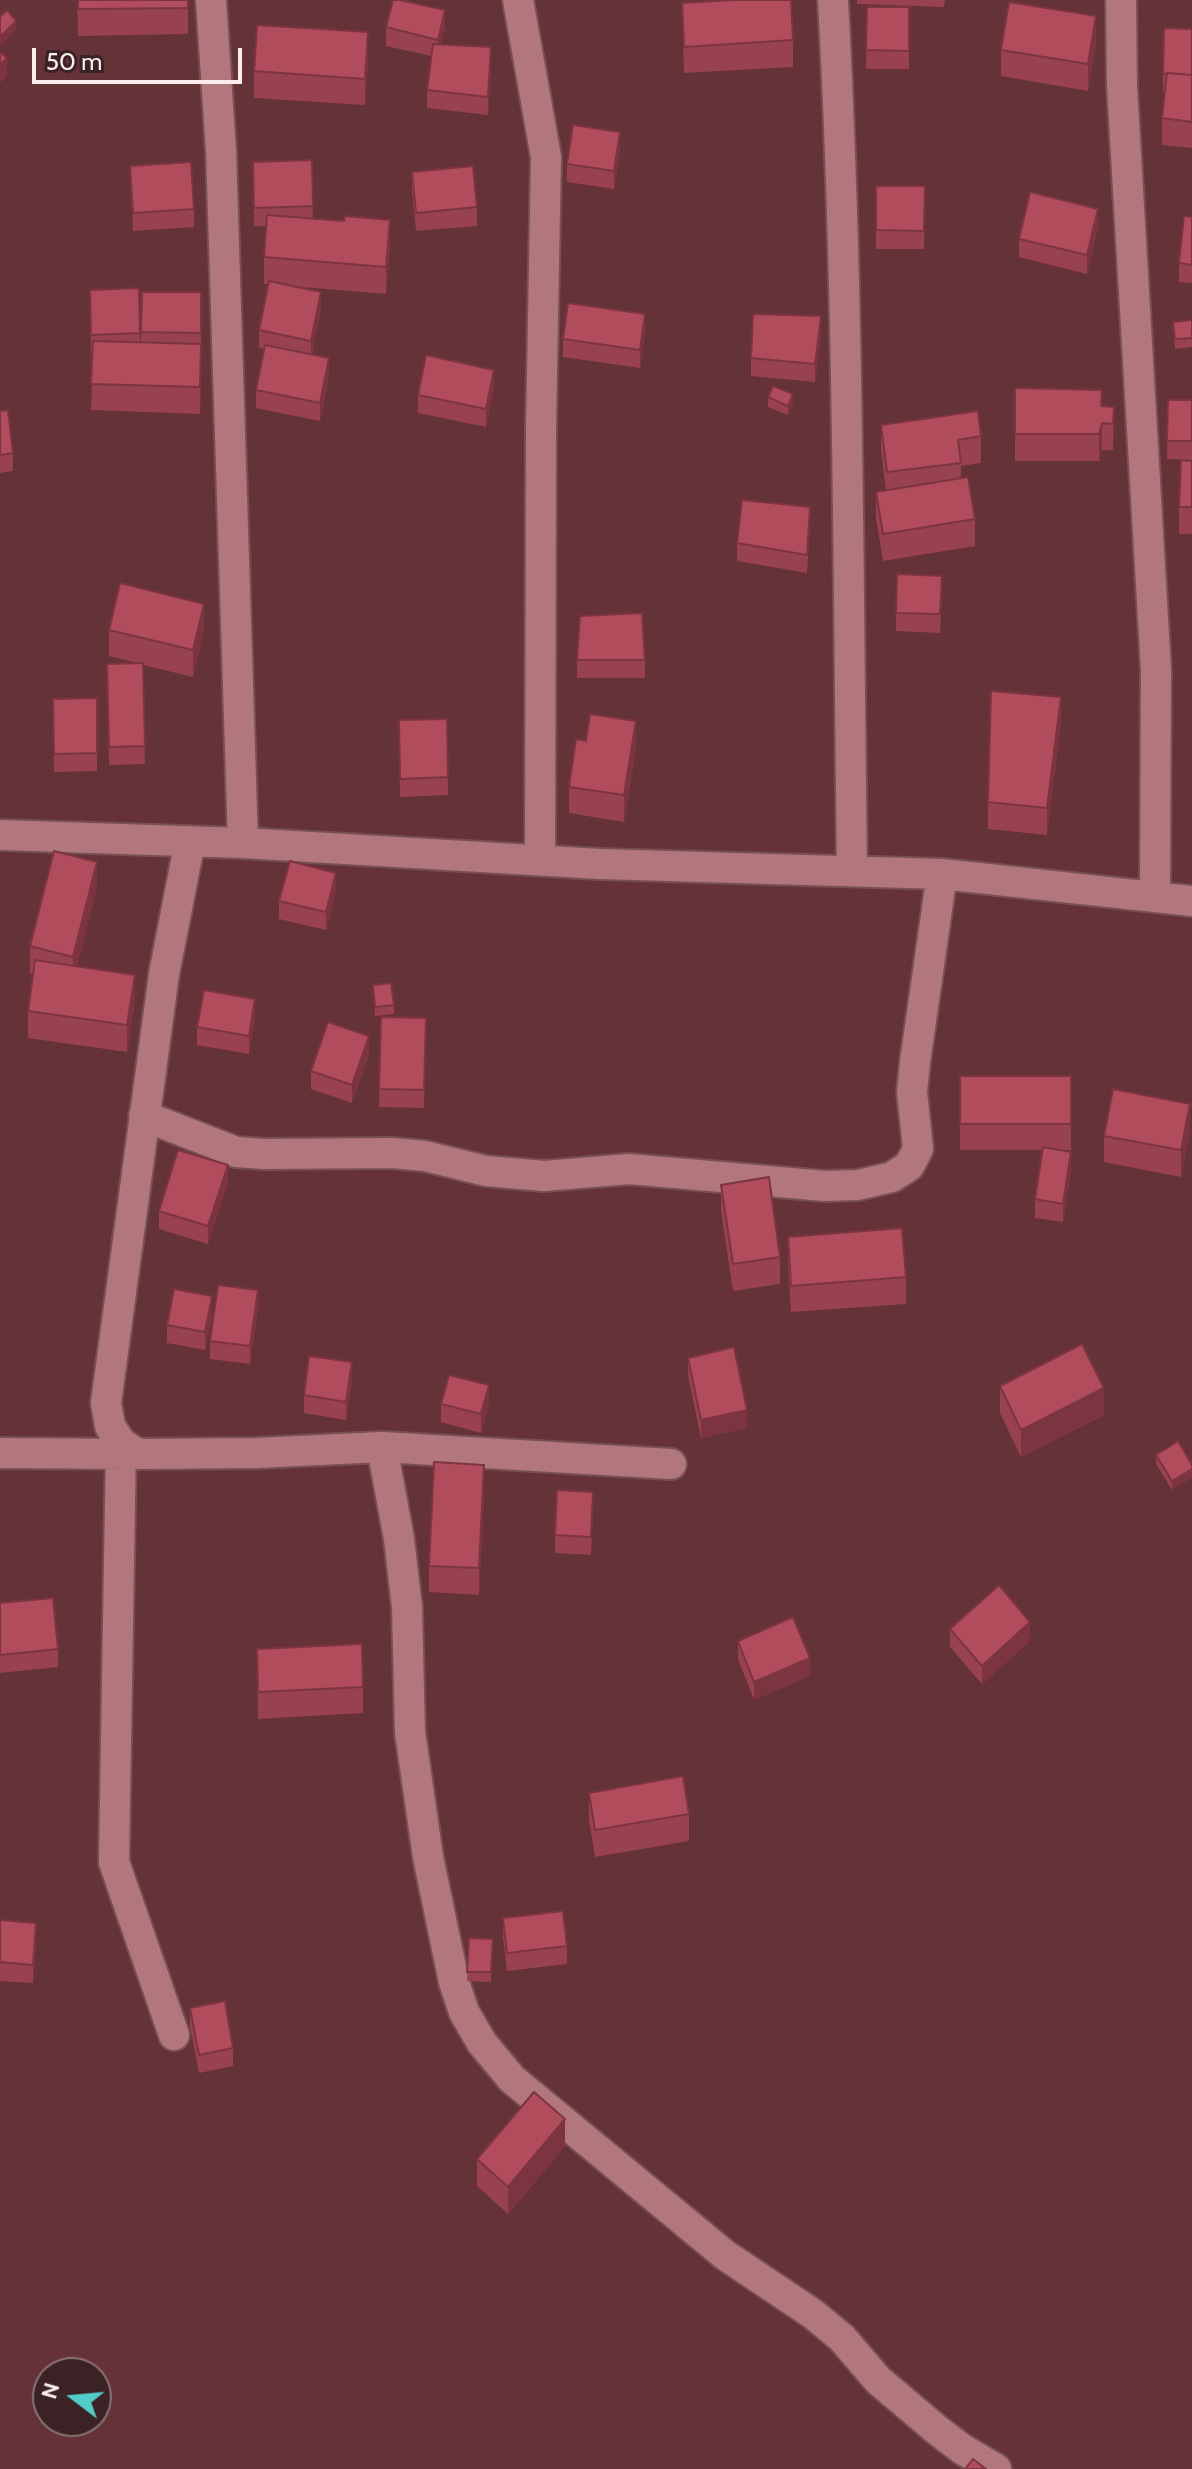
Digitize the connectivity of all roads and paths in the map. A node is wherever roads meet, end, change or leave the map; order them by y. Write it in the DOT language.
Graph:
graph roads {
  1 [pos="211,0"];
  2 [pos="518,0"];
  3 [pos="833,0"];
  4 [pos="1121,0"];
  5 [pos="0,835"];
  6 [pos="190,841"];
  7 [pos="243,843"];
  8 [pos="540,860"];
  9 [pos="852,871"];
  10 [pos="942,874"];
  11 [pos="1155,896"];
  12 [pos="1192,901"];
  13 [pos="144,1116"];
  14 [pos="382,1447"];
  15 [pos="126,1451"];
  16 [pos="0,1453"];
  17 [pos="671,1464"];
  18 [pos="174,2035"];
  19 [pos="996,2469"];
  1 -- 7 [label="street"];
  2 -- 8 [label="street"];
  3 -- 9 [label="street"];
  4 -- 11 [label="street"];
  5 -- 6 [label="street"];
  6 -- 7 [label="street"];
  6 -- 13 [label="street"];
  7 -- 8 [label="street"];
  8 -- 9 [label="street"];
  9 -- 10 [label="street"];
  10 -- 11 [label="street"];
  10 -- 13 [label="street"];
  11 -- 12 [label="street"];
  13 -- 15 [label="street"];
  14 -- 15 [label="street"];
  14 -- 17 [label="street"];
  14 -- 19 [label="street"];
  15 -- 16 [label="street"];
  15 -- 18 [label="street"];
}
